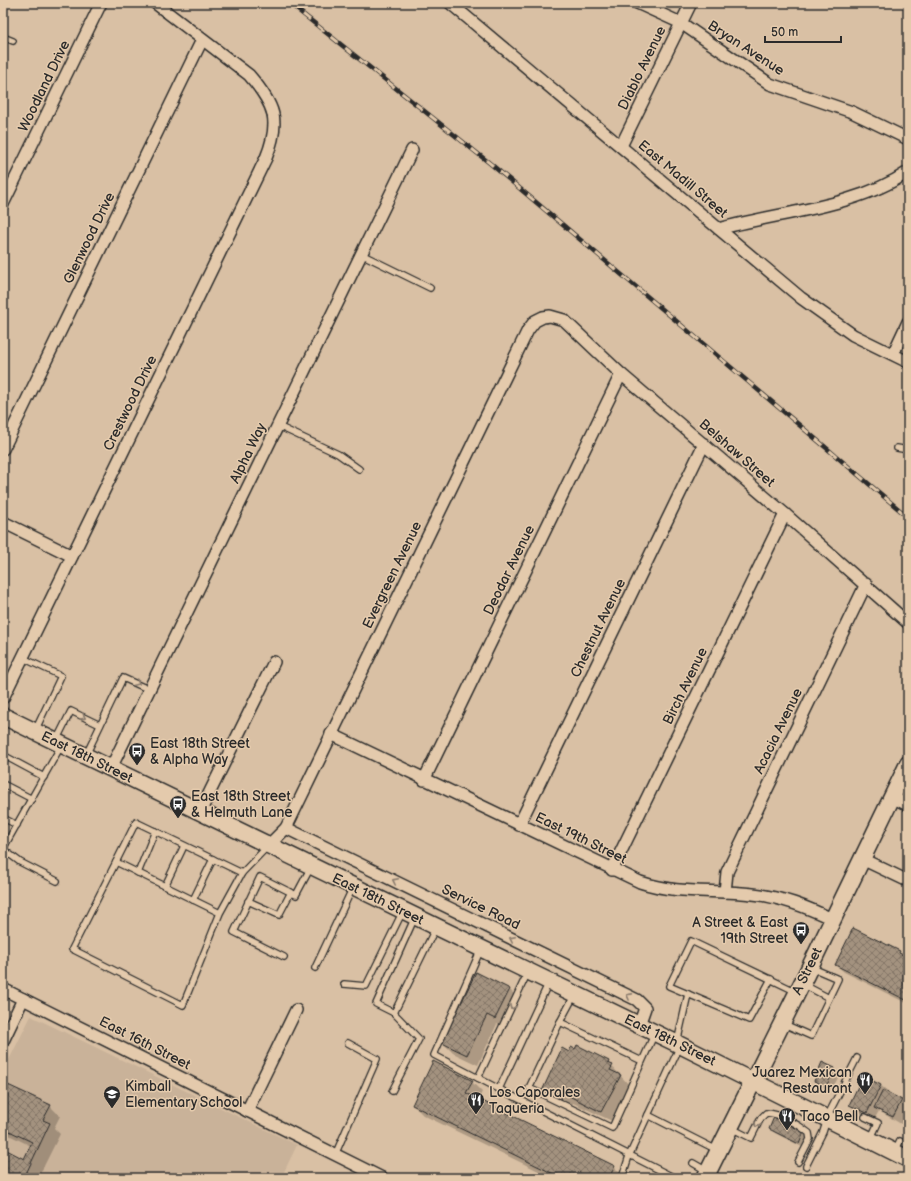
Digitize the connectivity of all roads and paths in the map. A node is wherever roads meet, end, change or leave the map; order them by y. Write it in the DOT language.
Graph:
graph roads {
  1 [pos="101,3"];
  2 [pos="155,3"];
  3 [pos="450,3"];
  4 [pos="637,3"];
  5 [pos="691,3"];
  6 [pos="681,23"];
  7 [pos="3,37"];
  8 [pos="202,40"];
  9 [pos="13,41"];
  10 [pos="908,139"];
  11 [pos="621,146"];
  12 [pos="412,150"];
  13 [pos="908,172"];
  14 [pos="3,204"];
  15 [pos="719,229"];
  16 [pos="361,254"];
  17 [pos="430,288"];
  18 [pos="543,317"];
  19 [pos="908,322"];
  20 [pos="893,354"];
  21 [pos="908,362"];
  22 [pos="621,374"];
  23 [pos="278,426"];
  24 [pos="704,444"];
  25 [pos="897,448"];
  26 [pos="3,449"];
  27 [pos="908,450"];
  28 [pos="359,469"];
  29 [pos="785,514"];
  30 [pos="3,522"];
  31 [pos="72,556"];
  32 [pos="866,584"];
  33 [pos="908,623"];
  34 [pos="22,658"];
  35 [pos="274,662"];
  36 [pos="150,690"];
  37 [pos="3,698"];
  38 [pos="3,716"];
  39 [pos="100,725"];
  40 [pos="34,731"];
  41 [pos="331,734"];
  42 [pos="59,743"];
  43 [pos="3,755"];
  44 [pos="85,756"];
  45 [pos="907,767"];
  46 [pos="111,768"];
  47 [pos="44,777"];
  48 [pos="424,780"];
  49 [pos="3,784"];
  50 [pos="892,797"];
  51 [pos="32,799"];
  52 [pos="908,805"];
  53 [pos="200,812"];
  54 [pos="3,818"];
  55 [pos="17,825"];
  56 [pos="519,825"];
  57 [pos="286,828"];
  58 [pos="155,832"];
  59 [pos="184,846"];
  60 [pos="268,846"];
  61 [pos="3,850"];
  62 [pos="213,859"];
  63 [pos="862,859"];
  64 [pos="116,862"];
  65 [pos="311,866"];
  66 [pos="612,870"];
  67 [pos="138,873"];
  68 [pos="242,873"];
  69 [pos="57,881"];
  70 [pos="908,881"];
  71 [pos="165,886"];
  72 [pos="354,887"];
  73 [pos="291,892"];
  74 [pos="725,892"];
  75 [pos="193,900"];
  76 [pos="248,901"];
  77 [pos="220,913"];
  78 [pos="409,914"];
  79 [pos="832,919"];
  80 [pos="436,927"];
  81 [pos="481,949"];
  82 [pos="284,957"];
  83 [pos="315,968"];
  84 [pos="528,971"];
  85 [pos="806,976"];
  86 [pos="771,979"];
  87 [pos="549,982"];
  88 [pos="344,984"];
  89 [pos="3,989"];
  90 [pos="797,992"];
  91 [pos="576,994"];
  92 [pos="688,994"];
  93 [pos="829,998"];
  94 [pos="23,999"];
  95 [pos="296,1010"];
  96 [pos="394,1013"];
  97 [pos="560,1022"];
  98 [pos="782,1023"];
  99 [pos="640,1025"];
  100 [pos="655,1033"];
  101 [pos="3,1041"];
  102 [pos="348,1044"];
  103 [pos="679,1044"];
  104 [pos="857,1058"];
  105 [pos="642,1061"];
  106 [pos="478,1078"];
  107 [pos="754,1081"];
  108 [pos="499,1089"];
  109 [pos="392,1091"];
  110 [pos="247,1111"];
  111 [pos="648,1115"];
  112 [pos="865,1116"];
  113 [pos="828,1119"];
  114 [pos="731,1128"];
  115 [pos="870,1140"];
  116 [pos="719,1151"];
  117 [pos="901,1151"];
  118 [pos="335,1155"];
  119 [pos="629,1156"];
  120 [pos="798,1162"];
  121 [pos="693,1163"];
  122 [pos="806,1166"];
  123 [pos="622,1176"];
  124 [pos="711,1176"];
  125 [pos="382,1178"];
  126 [pos="629,1178"];
  127 [pos="675,1178"];
  1 -- 14 [label="street, Woodland Drive"];
  2 -- 8 [label="street"];
  3 -- 11 [label="street, East Madill Street"];
  4 -- 6 [label="street, Bryan Avenue"];
  5 -- 6 [label="street, Diablo Avenue"];
  6 -- 10 [label="street, Bryan Avenue"];
  6 -- 11 [label="street, Diablo Avenue"];
  7 -- 9 [label="lane"];
  8 -- 26 [label="street, Glenwood Drive"];
  8 -- 31 [label="street, Crestwood Drive"];
  11 -- 15 [label="street, East Madill Street"];
  12 -- 16 [label="street, Alpha Way"];
  13 -- 15 [label="street"];
  15 -- 20 [label="street, East Madill Street"];
  16 -- 17 [label="lane"];
  16 -- 23 [label="street, Alpha Way"];
  18 -- 22 [label="street, Belshaw Street"];
  18 -- 41 [label="street, Evergreen Avenue"];
  19 -- 20 [label="street"];
  20 -- 21 [label="street, East Madill Street"];
  22 -- 24 [label="street, Belshaw Street"];
  22 -- 48 [label="street, Deodar Avenue"];
  23 -- 28 [label="lane"];
  23 -- 36 [label="street, Alpha Way"];
  24 -- 29 [label="street, Belshaw Street"];
  24 -- 56 [label="street, Chestnut Avenue"];
  25 -- 27 [label="lane"];
  29 -- 32 [label="street, Belshaw Street"];
  29 -- 66 [label="street, Birch Avenue"];
  30 -- 31 [label="street"];
  31 -- 34 [label="street, Crestwood Drive"];
  32 -- 33 [label="street, Belshaw Street"];
  32 -- 74 [label="street, Acacia Avenue"];
  34 -- 37 [label="street, Crestwood Drive"];
  34 -- 40 [label="lane"];
  35 -- 53 [label="street"];
  39 -- 36 [label="lane, one-way"];
  36 -- 46 [label="street, Alpha Way"];
  38 -- 40 [label="main road, East 18th Street"];
  42 -- 39 [label="lane, one-way"];
  39 -- 44 [label="lane"];
  40 -- 42 [label="main road, East 18th Street"];
  41 -- 48 [label="street, East 19th Street"];
  41 -- 57 [label="street, Evergreen Avenue"];
  42 -- 44 [label="main road, East 18th Street"];
  42 -- 47 [label="lane"];
  43 -- 47 [label="lane"];
  44 -- 46 [label="main road, East 18th Street"];
  45 -- 50 [label="main road, A Street"];
  46 -- 53 [label="main road, East 18th Street"];
  47 -- 51 [label="lane"];
  48 -- 56 [label="street, East 19th Street"];
  49 -- 51 [label="lane"];
  50 -- 52 [label="street"];
  50 -- 63 [label="main road, A Street"];
  51 -- 55 [label="lane"];
  53 -- 60 [label="main road, East 18th Street"];
  54 -- 55 [label="lane"];
  55 -- 61 [label="lane"];
  56 -- 66 [label="street, East 19th Street"];
  57 -- 60 [label="street, Evergreen Avenue"];
  99 -- 57 [label="street, Service Road, one-way"];
  58 -- 59 [label="lane"];
  58 -- 64 [label="lane"];
  58 -- 67 [label="lane"];
  59 -- 62 [label="lane"];
  59 -- 71 [label="lane"];
  60 -- 65 [label="main road, East 18th Street"];
  60 -- 68 [label="lane"];
  61 -- 69 [label="lane"];
  62 -- 68 [label="lane"];
  62 -- 75 [label="lane"];
  63 -- 70 [label="street"];
  63 -- 79 [label="main road, A Street"];
  64 -- 67 [label="lane"];
  64 -- 77 [label="lane"];
  65 -- 72 [label="main road, East 18th Street"];
  65 -- 73 [label="lane"];
  66 -- 74 [label="street, East 19th Street"];
  67 -- 71 [label="lane"];
  68 -- 77 [label="lane"];
  71 -- 75 [label="lane"];
  72 -- 78 [label="main road, East 18th Street"];
  72 -- 83 [label="lane"];
  73 -- 76 [label="lane"];
  73 -- 76 [label="lane"];
  74 -- 79 [label="street, East 19th Street"];
  75 -- 77 [label="lane"];
  76 -- 82 [label="lane"];
  78 -- 80 [label="main road, East 18th Street"];
  78 -- 88 [label="lane"];
  78 -- 96 [label="lane"];
  79 -- 85 [label="main road, A Street"];
  80 -- 81 [label="main road, East 18th Street"];
  80 -- 96 [label="lane"];
  81 -- 84 [label="main road, East 18th Street"];
  81 -- 106 [label="lane"];
  84 -- 87 [label="main road, East 18th Street"];
  84 -- 106 [label="lane, one-way"];
  85 -- 90 [label="main road, A Street"];
  85 -- 93 [label="lane"];
  85 -- 93 [label="lane"];
  86 -- 90 [label="lane"];
  86 -- 92 [label="lane"];
  86 -- 92 [label="lane"];
  87 -- 91 [label="main road, East 18th Street"];
  87 -- 108 [label="lane"];
  89 -- 94 [label="street, East 16th Street"];
  90 -- 98 [label="main road, A Street"];
  91 -- 97 [label="lane"];
  91 -- 99 [label="main road, East 18th Street"];
  92 -- 103 [label="lane"];
  93 -- 98 [label="lane"];
  94 -- 101 [label="street"];
  94 -- 110 [label="street, East 16th Street"];
  95 -- 110 [label="street"];
  96 -- 109 [label="lane"];
  97 -- 105 [label="lane"];
  97 -- 105 [label="lane"];
  98 -- 107 [label="main road, A Street"];
  99 -- 100 [label="main road, East 18th Street"];
  100 -- 103 [label="main road, East 18th Street"];
  100 -- 105 [label="lane"];
  102 -- 118 [label="lane"];
  103 -- 107 [label="main road, East 18th Street"];
  103 -- 111 [label="lane"];
  104 -- 113 [label="lane"];
  106 -- 108 [label="lane"];
  107 -- 113 [label="main road, East 18th Street"];
  107 -- 114 [label="main road, A Street"];
  108 -- 119 [label="lane"];
  110 -- 118 [label="street, East 16th Street"];
  111 -- 116 [label="lane"];
  111 -- 119 [label="lane"];
  112 -- 115 [label="lane"];
  113 -- 115 [label="main road, East 18th Street"];
  113 -- 122 [label="lane"];
  114 -- 116 [label="main road, A Street"];
  120 -- 114 [label="lane, one-way"];
  115 -- 117 [label="main road, East 18th Street"];
  116 -- 124 [label="main road, A Street"];
  118 -- 125 [label="street, East 16th Street"];
  119 -- 123 [label="lane"];
  119 -- 127 [label="lane"];
  121 -- 124 [label="lane"];
  123 -- 126 [label="lane"];
}
